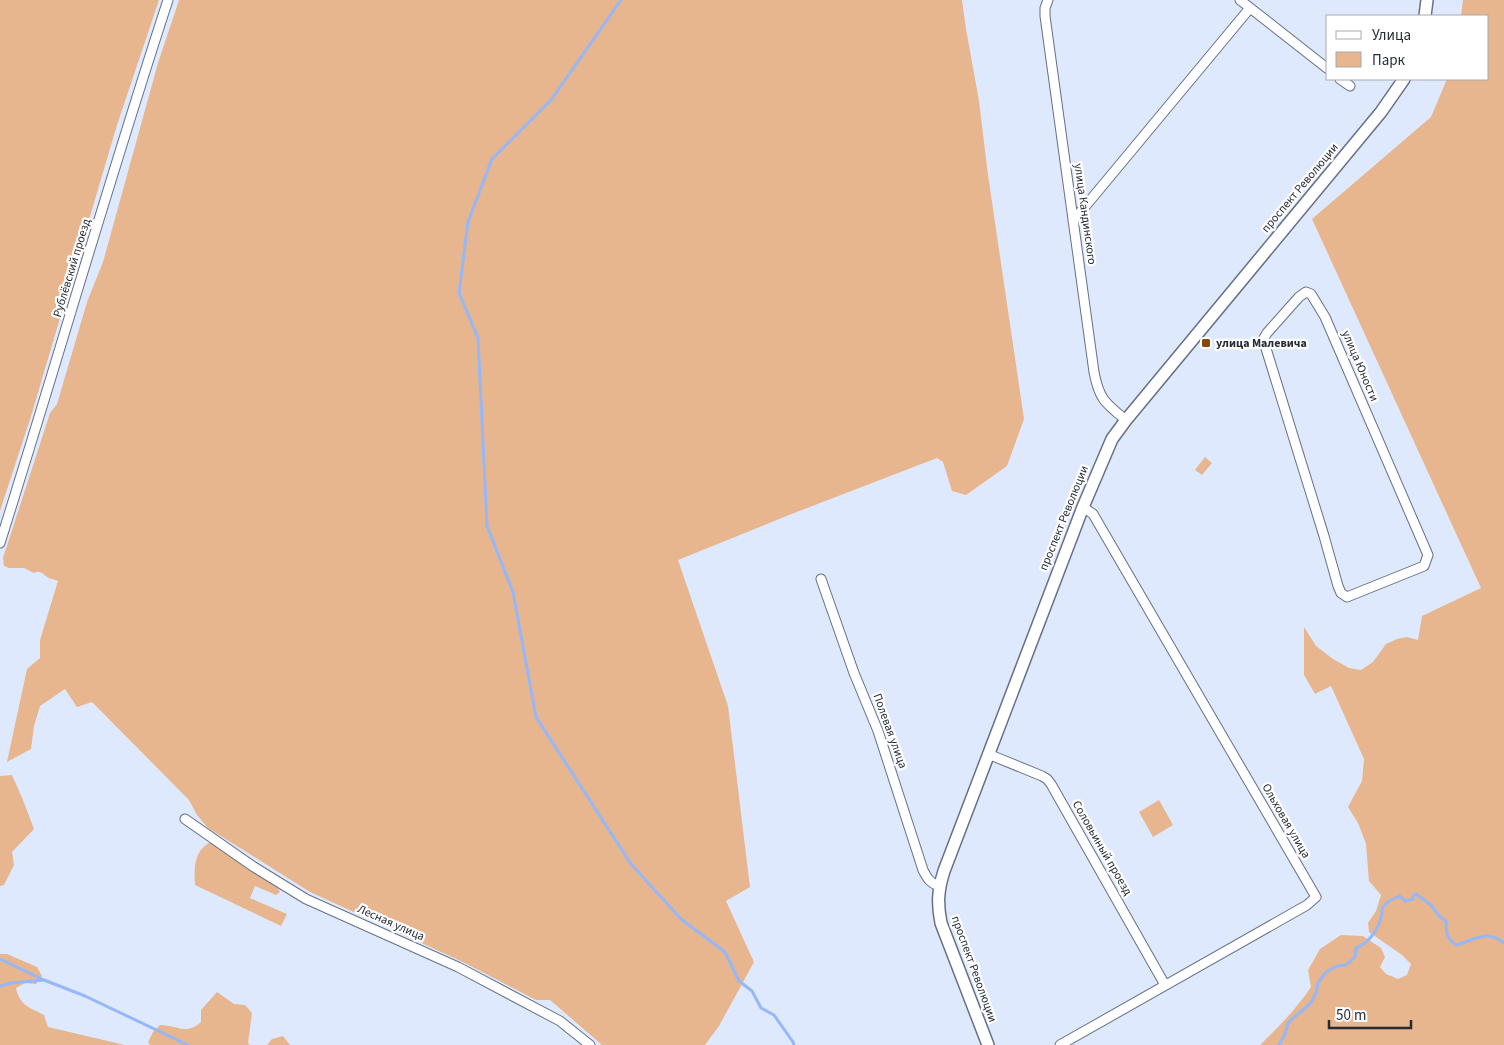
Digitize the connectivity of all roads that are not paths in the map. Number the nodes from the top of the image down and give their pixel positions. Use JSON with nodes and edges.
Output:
{"nodes":[{"id":1,"x":168,"y":0,"type":"edge"},
{"id":2,"x":1048,"y":0,"type":"edge"},
{"id":3,"x":1240,"y":0,"type":"edge"},
{"id":4,"x":1427,"y":0,"type":"edge"},
{"id":5,"x":1250,"y":8,"type":"junction"},
{"id":6,"x":1425,"y":15,"type":"edge"},
{"id":7,"x":1326,"y":67,"type":"edge"},
{"id":8,"x":1341,"y":80,"type":"edge"},
{"id":9,"x":1403,"y":80,"type":"edge"},
{"id":10,"x":1350,"y":86,"type":"dead end"},
{"id":11,"x":1073,"y":221,"type":"junction"},
{"id":12,"x":1126,"y":420,"type":"junction"},
{"id":13,"x":1083,"y":507,"type":"junction"},
{"id":14,"x":1324,"y":536,"type":"joint"},
{"id":15,"x":0,"y":543,"type":"edge"},
{"id":16,"x":821,"y":579,"type":"dead end"},
{"id":17,"x":988,"y":754,"type":"junction"},
{"id":18,"x":186,"y":819,"type":"dead end"},
{"id":19,"x":940,"y":886,"type":"junction"},
{"id":20,"x":1165,"y":985,"type":"junction"},
{"id":21,"x":590,"y":1045,"type":"edge"},
{"id":22,"x":988,"y":1045,"type":"edge"},
{"id":23,"x":1060,"y":1045,"type":"edge"}],
"edges":[{"from":1,"to":15,"type":"street","name":"Рублёвский проезд"},
{"from":2,"to":11,"type":"street","name":"улица Кандинского"},
{"from":3,"to":5,"type":"street"},
{"from":4,"to":6,"type":"street"},
{"from":5,"to":7,"type":"street"},
{"from":5,"to":11,"type":"street"},
{"from":8,"to":10,"type":"street"},
{"from":9,"to":12,"type":"street","name":"проспект Революции"},
{"from":11,"to":12,"type":"street","name":"улица Кандинского"},
{"from":12,"to":13,"type":"street","name":"проспект Революции"},
{"from":13,"to":17,"type":"street","name":"проспект Революции"},
{"from":13,"to":20,"type":"street","name":"Ольховая улица"},
{"from":14,"to":14,"type":"street","name":"улица Юности"},
{"from":16,"to":19,"type":"street","name":"Полевая улица"},
{"from":17,"to":19,"type":"street","name":"проспект Революции"},
{"from":17,"to":20,"type":"street","name":"Соловьиный проезд"},
{"from":18,"to":21,"type":"street","name":"Лесная улица"},
{"from":19,"to":22,"type":"street","name":"проспект Революции"},
{"from":20,"to":23,"type":"street","name":"Ольховая улица"}]}
